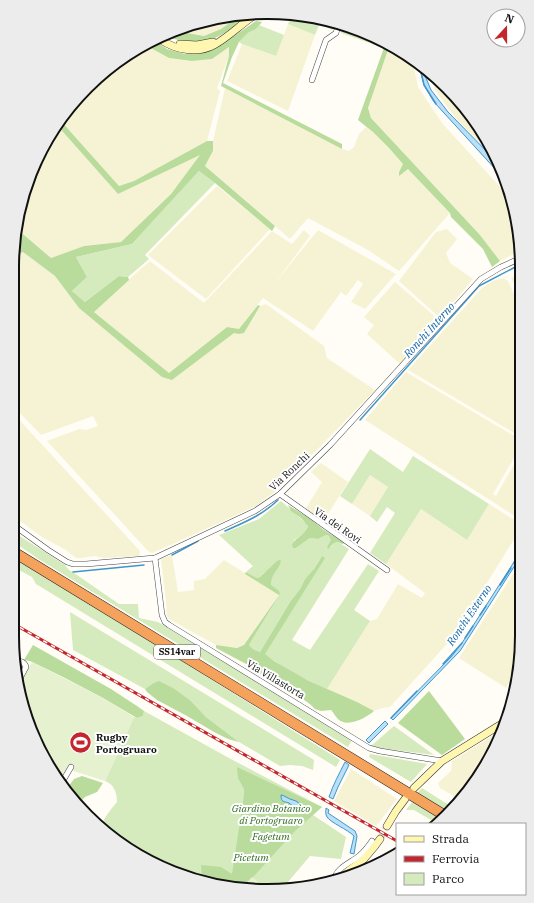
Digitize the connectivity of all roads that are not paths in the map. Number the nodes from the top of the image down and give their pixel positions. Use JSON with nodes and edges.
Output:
{"nodes":[{"id":1,"x":248,"y":20,"type":"edge"},
{"id":2,"x":337,"y":29,"type":"edge"},
{"id":3,"x":164,"y":42,"type":"edge"},
{"id":4,"x":312,"y":80,"type":"dead end"},
{"id":5,"x":515,"y":261,"type":"edge"},
{"id":6,"x":280,"y":494,"type":"junction"},
{"id":7,"x":19,"y":529,"type":"edge"},
{"id":8,"x":19,"y":555,"type":"edge"},
{"id":9,"x":155,"y":558,"type":"junction"},
{"id":10,"x":387,"y":570,"type":"dead end"},
{"id":11,"x":21,"y":662,"type":"edge"},
{"id":12,"x":22,"y":675,"type":"edge"},
{"id":13,"x":498,"y":726,"type":"edge"},
{"id":14,"x":442,"y":761,"type":"junction"},
{"id":15,"x":71,"y":767,"type":"dead end"},
{"id":16,"x":64,"y":779,"type":"edge"},
{"id":17,"x":414,"y":788,"type":"dead end"},
{"id":18,"x":405,"y":799,"type":"dead end"},
{"id":19,"x":440,"y":813,"type":"edge"},
{"id":20,"x":387,"y":826,"type":"tunnel mouth"},
{"id":21,"x":380,"y":839,"type":"tunnel mouth"},
{"id":22,"x":372,"y":841,"type":"dead end"},
{"id":23,"x":349,"y":870,"type":"edge"},
{"id":24,"x":335,"y":875,"type":"edge"}],
"edges":[{"from":1,"to":3,"type":"street"},
{"from":2,"to":4,"type":"street"},
{"from":5,"to":6,"type":"street","name":"Via Ronchi"},
{"from":6,"to":9,"type":"street","name":"Via Ronchi"},
{"from":6,"to":10,"type":"street","name":"Via dei Rovi"},
{"from":7,"to":9,"type":"street","name":"Via Ronchi"},
{"from":8,"to":19,"type":"highway","number":"SS14var"},
{"from":9,"to":14,"type":"street","name":"Via Villastorta"},
{"from":11,"to":12,"type":"street"},
{"from":13,"to":14,"type":"street"},
{"from":14,"to":17,"type":"street"},
{"from":15,"to":16,"type":"street"},
{"from":18,"to":20,"type":"street"},
{"from":21,"to":23,"type":"street"},
{"from":22,"to":24,"type":"street"}]}
